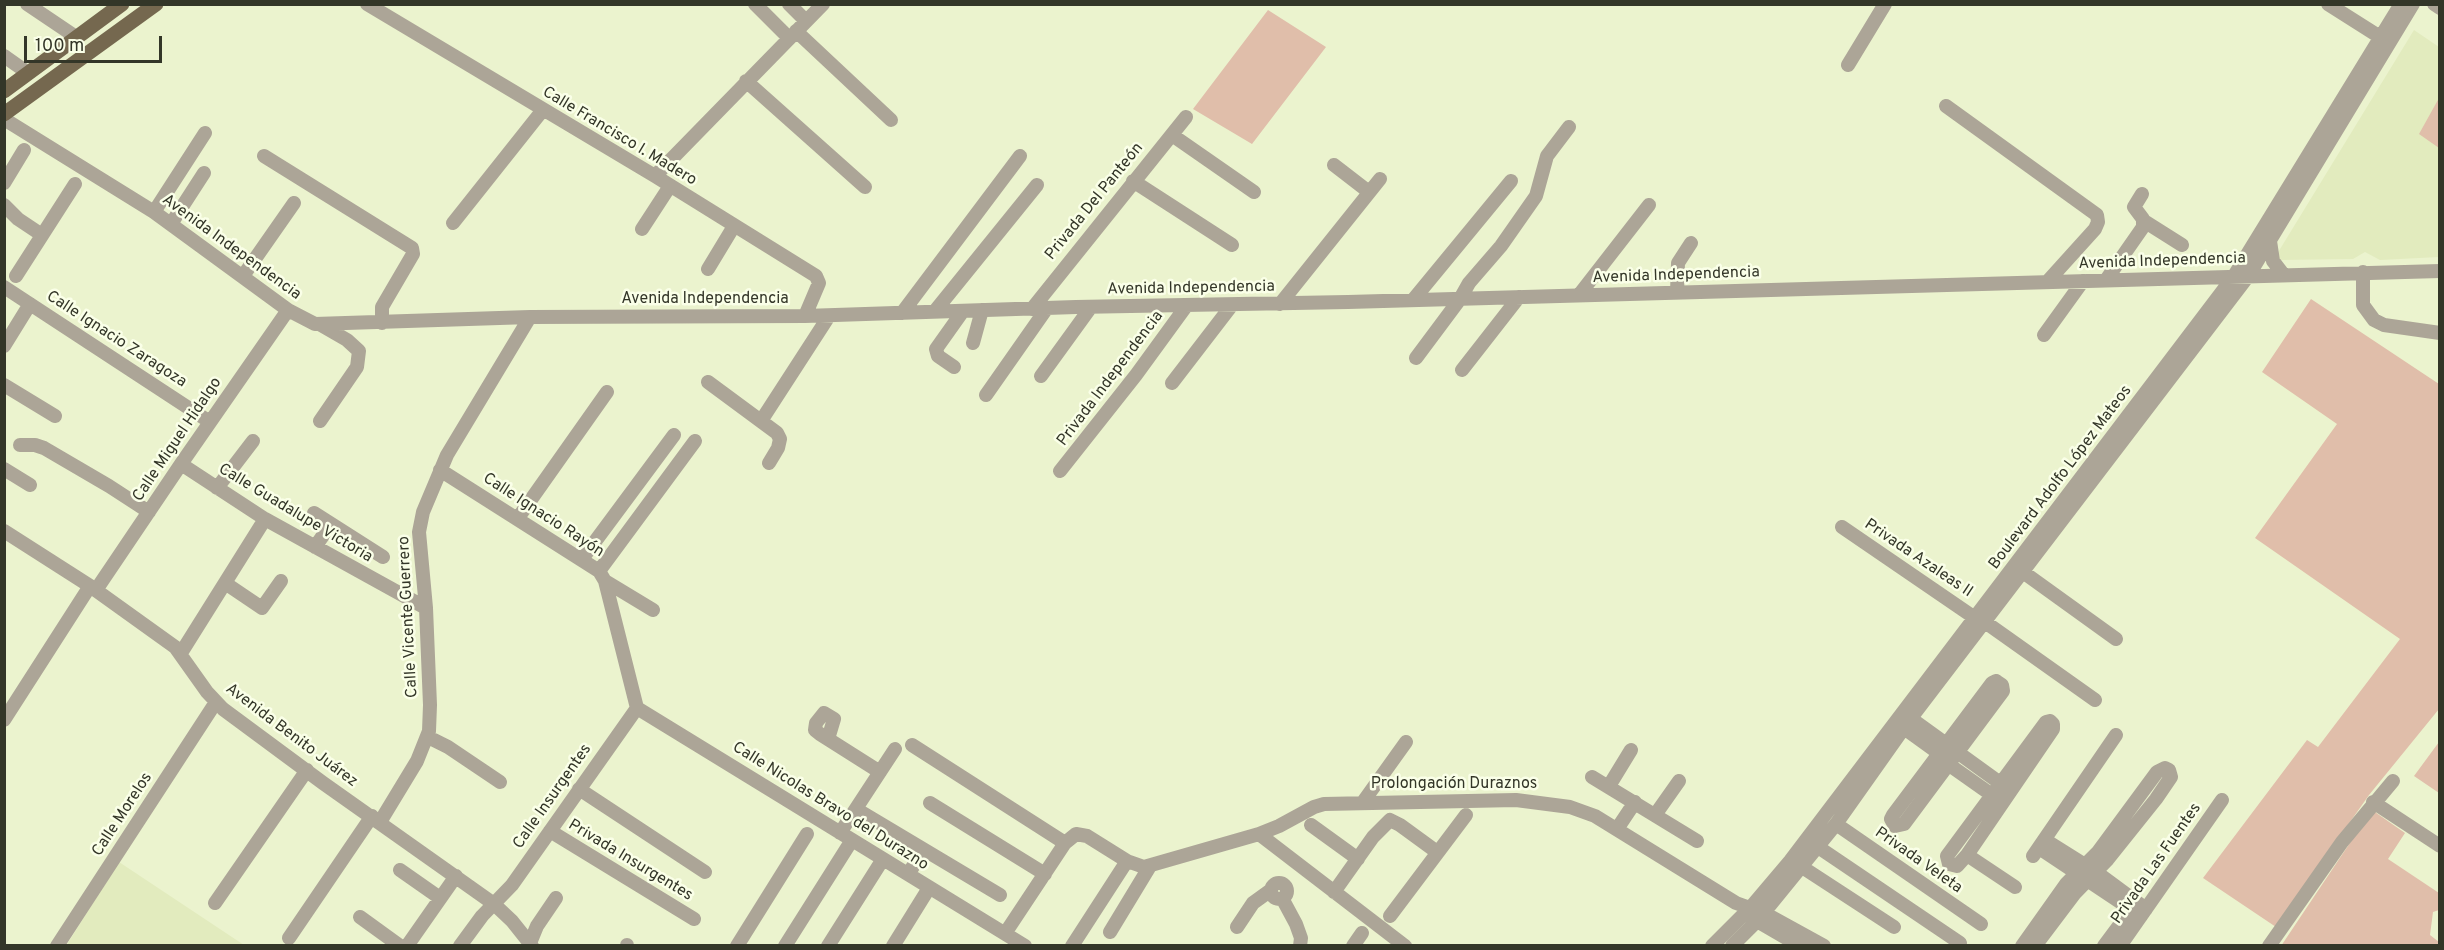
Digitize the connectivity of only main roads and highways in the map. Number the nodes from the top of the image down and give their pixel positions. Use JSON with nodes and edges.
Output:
{"nodes":[{"id":1,"x":122,"y":4,"type":"edge"},
{"id":2,"x":156,"y":4,"type":"edge"},
{"id":3,"x":4,"y":91,"type":"edge"},
{"id":4,"x":4,"y":114,"type":"edge"}],
"edges":[{"from":1,"to":3,"type":"main road"},
{"from":2,"to":4,"type":"main road"}]}
